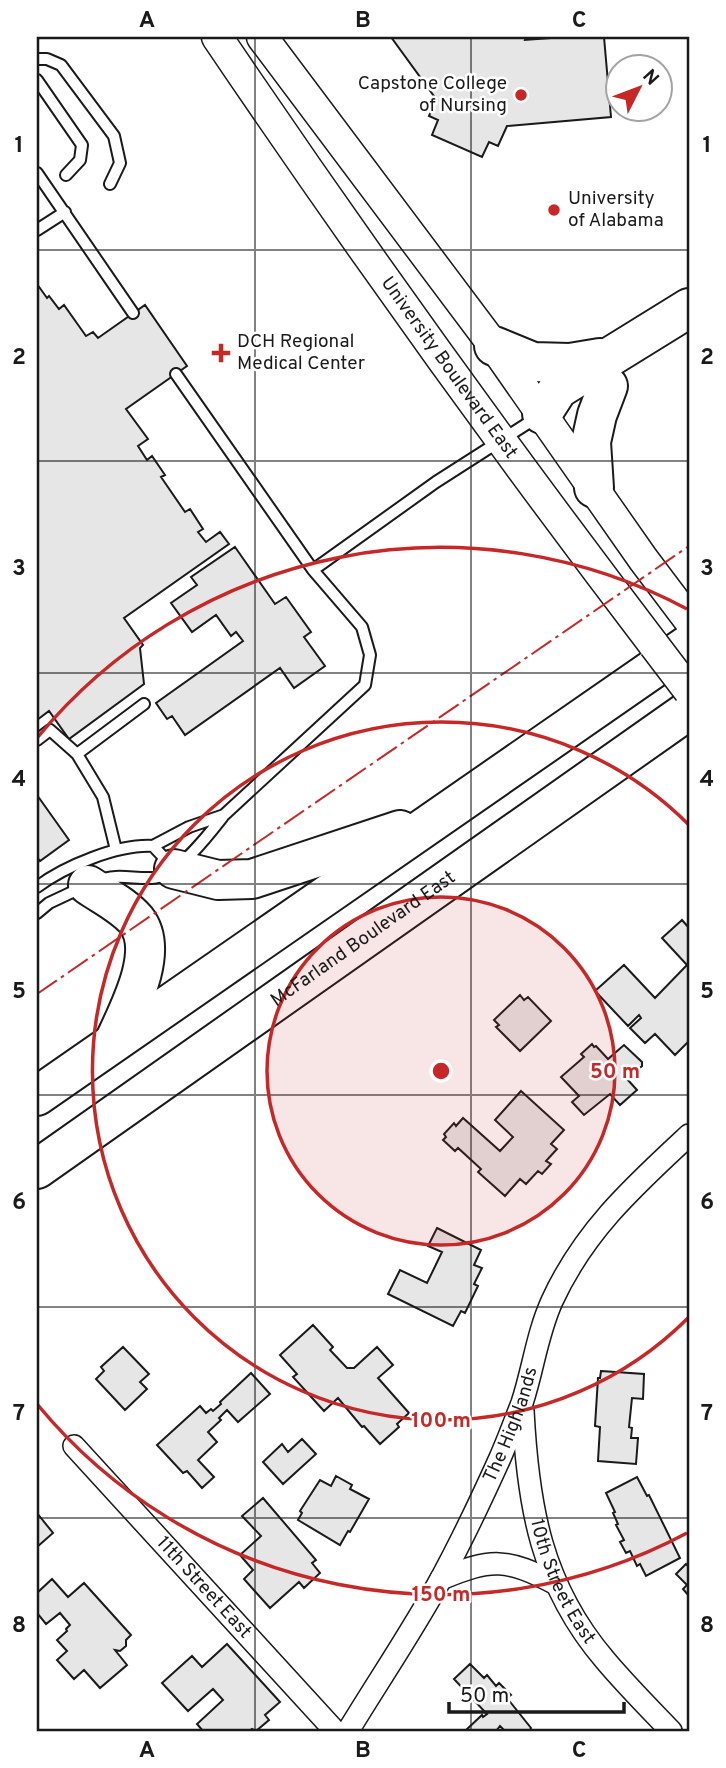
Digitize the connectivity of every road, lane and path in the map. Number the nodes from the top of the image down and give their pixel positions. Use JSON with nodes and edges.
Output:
{"nodes":[{"id":1,"x":217,"y":37,"type":"edge"},
{"id":2,"x":262,"y":37,"type":"edge"},
{"id":3,"x":37,"y":59,"type":"edge"},
{"id":4,"x":37,"y":80,"type":"edge"},
{"id":5,"x":37,"y":173,"type":"edge"},
{"id":6,"x":66,"y":175,"type":"dead end"},
{"id":7,"x":110,"y":184,"type":"dead end"},
{"id":8,"x":65,"y":212,"type":"junction"},
{"id":9,"x":37,"y":230,"type":"edge"},
{"id":10,"x":689,"y":308,"type":"edge"},
{"id":11,"x":134,"y":313,"type":"dead end"},
{"id":12,"x":689,"y":333,"type":"edge"},
{"id":13,"x":494,"y":346,"type":"junction"},
{"id":14,"x":610,"y":371,"type":"junction"},
{"id":15,"x":176,"y":374,"type":"dead end"},
{"id":16,"x":542,"y":414,"type":"junction"},
{"id":17,"x":502,"y":441,"type":"junction"},
{"id":18,"x":594,"y":488,"type":"junction"},
{"id":19,"x":313,"y":570,"type":"junction"},
{"id":20,"x":689,"y":620,"type":"edge"},
{"id":21,"x":689,"y":644,"type":"edge"},
{"id":22,"x":689,"y":691,"type":"edge"},
{"id":23,"x":144,"y":704,"type":"dead end"},
{"id":24,"x":689,"y":710,"type":"edge"},
{"id":25,"x":37,"y":740,"type":"edge"},
{"id":26,"x":77,"y":754,"type":"junction"},
{"id":27,"x":224,"y":814,"type":"junction"},
{"id":28,"x":442,"y":816,"type":"junction"},
{"id":29,"x":116,"y":850,"type":"junction"},
{"id":30,"x":163,"y":857,"type":"junction"},
{"id":31,"x":88,"y":885,"type":"junction"},
{"id":32,"x":37,"y":887,"type":"edge"},
{"id":33,"x":37,"y":913,"type":"edge"},
{"id":34,"x":114,"y":1042,"type":"junction"},
{"id":35,"x":37,"y":1096,"type":"edge"},
{"id":36,"x":689,"y":1135,"type":"edge"},
{"id":37,"x":37,"y":1169,"type":"edge"},
{"id":38,"x":522,"y":1402,"type":"junction"},
{"id":39,"x":74,"y":1446,"type":"dead end"},
{"id":40,"x":441,"y":1579,"type":"junction"},
{"id":41,"x":556,"y":1584,"type":"junction"},
{"id":42,"x":335,"y":1731,"type":"edge"},
{"id":43,"x":348,"y":1731,"type":"edge"},
{"id":44,"x":671,"y":1731,"type":"edge"}],
"edges":[{"from":1,"to":17,"type":"main road","name":"University Boulevard East"},
{"from":2,"to":13,"type":"main road"},
{"from":3,"to":7,"type":"lane"},
{"from":4,"to":6,"type":"lane"},
{"from":5,"to":8,"type":"lane"},
{"from":8,"to":9,"type":"lane"},
{"from":8,"to":11,"type":"lane"},
{"from":10,"to":14,"type":"highway"},
{"from":12,"to":14,"type":"highway"},
{"from":13,"to":14,"type":"highway"},
{"from":13,"to":16,"type":"main road"},
{"from":14,"to":16,"type":"highway"},
{"from":14,"to":18,"type":"highway"},
{"from":15,"to":19,"type":"lane"},
{"from":16,"to":17,"type":"lane"},
{"from":16,"to":18,"type":"main road"},
{"from":17,"to":19,"type":"lane"},
{"from":17,"to":22,"type":"main road","name":"University Boulevard East","bridge":true},
{"from":18,"to":20,"type":"main road"},
{"from":19,"to":27,"type":"lane"},
{"from":21,"to":28,"type":"highway"},
{"from":23,"to":26,"type":"lane"},
{"from":24,"to":37,"type":"highway","name":"McFarland Boulevard East"},
{"from":25,"to":26,"type":"lane"},
{"from":26,"to":29,"type":"lane"},
{"from":27,"to":30,"type":"lane"},
{"from":27,"to":30,"type":"lane"},
{"from":28,"to":30,"type":"highway"},
{"from":28,"to":34,"type":"highway"},
{"from":29,"to":30,"type":"lane"},
{"from":29,"to":32,"type":"lane"},
{"from":30,"to":31,"type":"lane"},
{"from":31,"to":33,"type":"lane"},
{"from":31,"to":34,"type":"highway"},
{"from":34,"to":35,"type":"highway"},
{"from":36,"to":38,"type":"street","name":"The Highlands"},
{"from":38,"to":40,"type":"street","name":"The Highlands"},
{"from":38,"to":41,"type":"street","name":"10th Street East"},
{"from":39,"to":42,"type":"street","name":"11th Street East"},
{"from":40,"to":41,"type":"street"},
{"from":40,"to":43,"type":"street","name":"The Highlands"},
{"from":41,"to":44,"type":"street","name":"10th Street East"}]}
